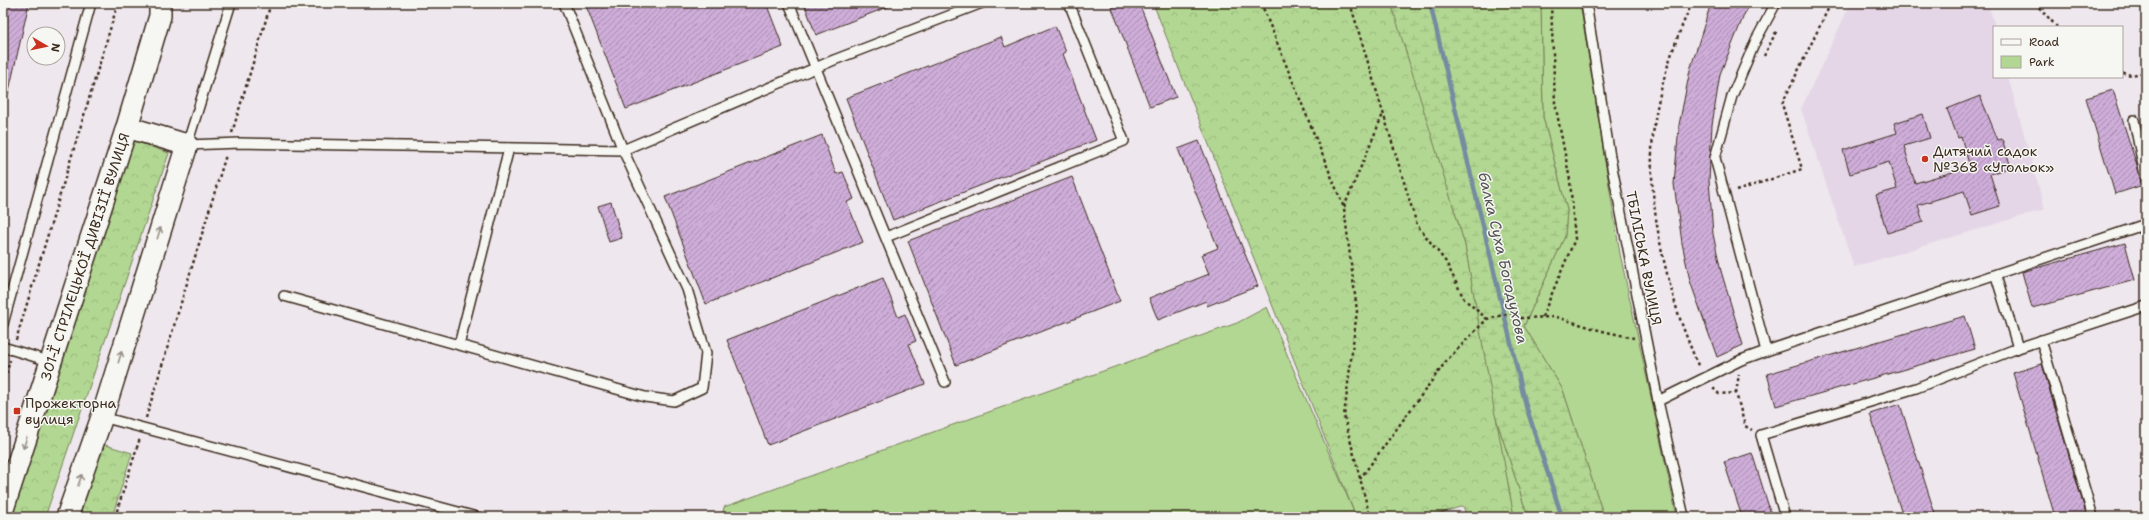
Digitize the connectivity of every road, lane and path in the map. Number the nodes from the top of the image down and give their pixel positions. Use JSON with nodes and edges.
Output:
{"nodes":[{"id":1,"x":91,"y":3,"type":"edge"},
{"id":2,"x":118,"y":3,"type":"edge"},
{"id":3,"x":160,"y":3,"type":"edge"},
{"id":4,"x":231,"y":3,"type":"edge"},
{"id":5,"x":272,"y":3,"type":"edge"},
{"id":6,"x":564,"y":3,"type":"edge"},
{"id":7,"x":789,"y":3,"type":"edge"},
{"id":8,"x":982,"y":3,"type":"edge"},
{"id":9,"x":1069,"y":3,"type":"edge"},
{"id":10,"x":1261,"y":3,"type":"edge"},
{"id":11,"x":1350,"y":3,"type":"edge"},
{"id":12,"x":1551,"y":3,"type":"edge"},
{"id":13,"x":1586,"y":3,"type":"edge"},
{"id":14,"x":1692,"y":3,"type":"edge"},
{"id":15,"x":1776,"y":3,"type":"edge"},
{"id":16,"x":1833,"y":3,"type":"edge"},
{"id":17,"x":2035,"y":3,"type":"edge"},
{"id":18,"x":1779,"y":26,"type":"dead end"},
{"id":19,"x":2056,"y":26,"type":"edge"},
{"id":20,"x":1762,"y":59,"type":"dead end"},
{"id":21,"x":816,"y":68,"type":"junction"},
{"id":22,"x":2146,"y":72,"type":"edge"},
{"id":23,"x":2123,"y":73,"type":"edge"},
{"id":24,"x":1383,"y":114,"type":"junction"},
{"id":25,"x":2134,"y":120,"type":"dead end"},
{"id":26,"x":127,"y":127,"type":"junction"},
{"id":27,"x":229,"y":144,"type":"junction"},
{"id":28,"x":187,"y":145,"type":"junction"},
{"id":29,"x":509,"y":148,"type":"junction"},
{"id":30,"x":623,"y":150,"type":"junction"},
{"id":31,"x":2146,"y":180,"type":"edge"},
{"id":32,"x":1733,"y":184,"type":"dead end"},
{"id":33,"x":1735,"y":191,"type":"junction"},
{"id":34,"x":1737,"y":199,"type":"dead end"},
{"id":35,"x":1344,"y":208,"type":"junction"},
{"id":36,"x":2146,"y":224,"type":"edge"},
{"id":37,"x":886,"y":237,"type":"junction"},
{"id":38,"x":1996,"y":276,"type":"junction"},
{"id":39,"x":284,"y":296,"type":"dead end"},
{"id":40,"x":2146,"y":306,"type":"edge"},
{"id":41,"x":1542,"y":317,"type":"junction"},
{"id":42,"x":1487,"y":319,"type":"junction"},
{"id":43,"x":3,"y":324,"type":"edge"},
{"id":44,"x":1646,"y":340,"type":"junction"},
{"id":45,"x":2041,"y":340,"type":"junction"},
{"id":46,"x":459,"y":345,"type":"junction"},
{"id":47,"x":3,"y":347,"type":"edge"},
{"id":48,"x":2018,"y":348,"type":"junction"},
{"id":49,"x":14,"y":350,"type":"junction"},
{"id":50,"x":1766,"y":351,"type":"junction"},
{"id":51,"x":1741,"y":360,"type":"junction"},
{"id":52,"x":52,"y":362,"type":"junction"},
{"id":53,"x":1703,"y":379,"type":"junction"},
{"id":54,"x":946,"y":382,"type":"dead end"},
{"id":55,"x":3,"y":385,"type":"edge"},
{"id":56,"x":1736,"y":393,"type":"junction"},
{"id":57,"x":1658,"y":401,"type":"junction"},
{"id":58,"x":102,"y":417,"type":"junction"},
{"id":59,"x":143,"y":427,"type":"junction"},
{"id":60,"x":1761,"y":436,"type":"junction"},
{"id":61,"x":1360,"y":480,"type":"junction"},
{"id":62,"x":4,"y":501,"type":"edge"},
{"id":63,"x":67,"y":517,"type":"edge"},
{"id":64,"x":115,"y":517,"type":"edge"},
{"id":65,"x":477,"y":517,"type":"edge"},
{"id":66,"x":1370,"y":517,"type":"edge"},
{"id":67,"x":1684,"y":517,"type":"edge"},
{"id":68,"x":1785,"y":517,"type":"edge"},
{"id":69,"x":2093,"y":517,"type":"edge"}],
"edges":[{"from":1,"to":43,"type":"lane"},
{"from":2,"to":49,"type":"path"},
{"from":3,"to":26,"type":"street","name":"301-Ї СТРІЛЕЦЬКОЇ ДИВІЗІЇ ВУЛИЦЯ"},
{"from":4,"to":28,"type":"lane"},
{"from":5,"to":27,"type":"path"},
{"from":6,"to":30,"type":"lane"},
{"from":7,"to":21,"type":"lane"},
{"from":8,"to":21,"type":"lane"},
{"from":9,"to":37,"type":"lane"},
{"from":10,"to":35,"type":"path"},
{"from":11,"to":24,"type":"path"},
{"from":12,"to":41,"type":"path"},
{"from":13,"to":44,"type":"lane","name":"ТБІЛІСЬКА ВУЛИЦЯ"},
{"from":14,"to":53,"type":"path"},
{"from":15,"to":50,"type":"lane"},
{"from":16,"to":33,"type":"path"},
{"from":17,"to":19,"type":"path"},
{"from":18,"to":20,"type":"path"},
{"from":21,"to":30,"type":"lane"},
{"from":21,"to":37,"type":"lane"},
{"from":22,"to":23,"type":"path"},
{"from":24,"to":35,"type":"path"},
{"from":24,"to":42,"type":"path"},
{"from":25,"to":31,"type":"lane"},
{"from":26,"to":28,"type":"street"},
{"from":26,"to":52,"type":"street","name":"301-Ї СТРІЛЕЦЬКОЇ ДИВІЗІЇ ВУЛИЦЯ"},
{"from":27,"to":28,"type":"lane"},
{"from":27,"to":29,"type":"lane"},
{"from":27,"to":59,"type":"path"},
{"from":58,"to":28,"type":"street","one_way":true},
{"from":29,"to":30,"type":"lane"},
{"from":29,"to":46,"type":"lane"},
{"from":30,"to":46,"type":"lane"},
{"from":32,"to":33,"type":"path"},
{"from":33,"to":34,"type":"path"},
{"from":35,"to":61,"type":"path"},
{"from":36,"to":38,"type":"lane"},
{"from":37,"to":54,"type":"lane"},
{"from":38,"to":48,"type":"lane"},
{"from":38,"to":50,"type":"lane"},
{"from":39,"to":46,"type":"lane"},
{"from":40,"to":45,"type":"lane"},
{"from":41,"to":42,"type":"path"},
{"from":41,"to":44,"type":"path"},
{"from":42,"to":61,"type":"path"},
{"from":44,"to":57,"type":"lane","name":"ТБІЛІСЬКА ВУЛИЦЯ"},
{"from":45,"to":48,"type":"lane"},
{"from":45,"to":69,"type":"lane"},
{"from":47,"to":49,"type":"lane"},
{"from":48,"to":60,"type":"lane"},
{"from":49,"to":52,"type":"lane"},
{"from":49,"to":55,"type":"path"},
{"from":50,"to":51,"type":"lane"},
{"from":51,"to":53,"type":"lane"},
{"from":51,"to":56,"type":"path"},
{"from":52,"to":62,"type":"street","name":"301-Ї СТРІЛЕЦЬКОЇ ДИВІЗІЇ ВУЛИЦЯ","one_way":true},
{"from":53,"to":56,"type":"path"},
{"from":53,"to":57,"type":"lane"},
{"from":56,"to":60,"type":"path"},
{"from":57,"to":67,"type":"lane","name":"ТБІЛІСЬКА ВУЛИЦЯ"},
{"from":58,"to":59,"type":"lane"},
{"from":63,"to":58,"type":"street","one_way":true},
{"from":59,"to":64,"type":"path"},
{"from":59,"to":65,"type":"lane"},
{"from":60,"to":68,"type":"lane"},
{"from":61,"to":66,"type":"path"}]}
